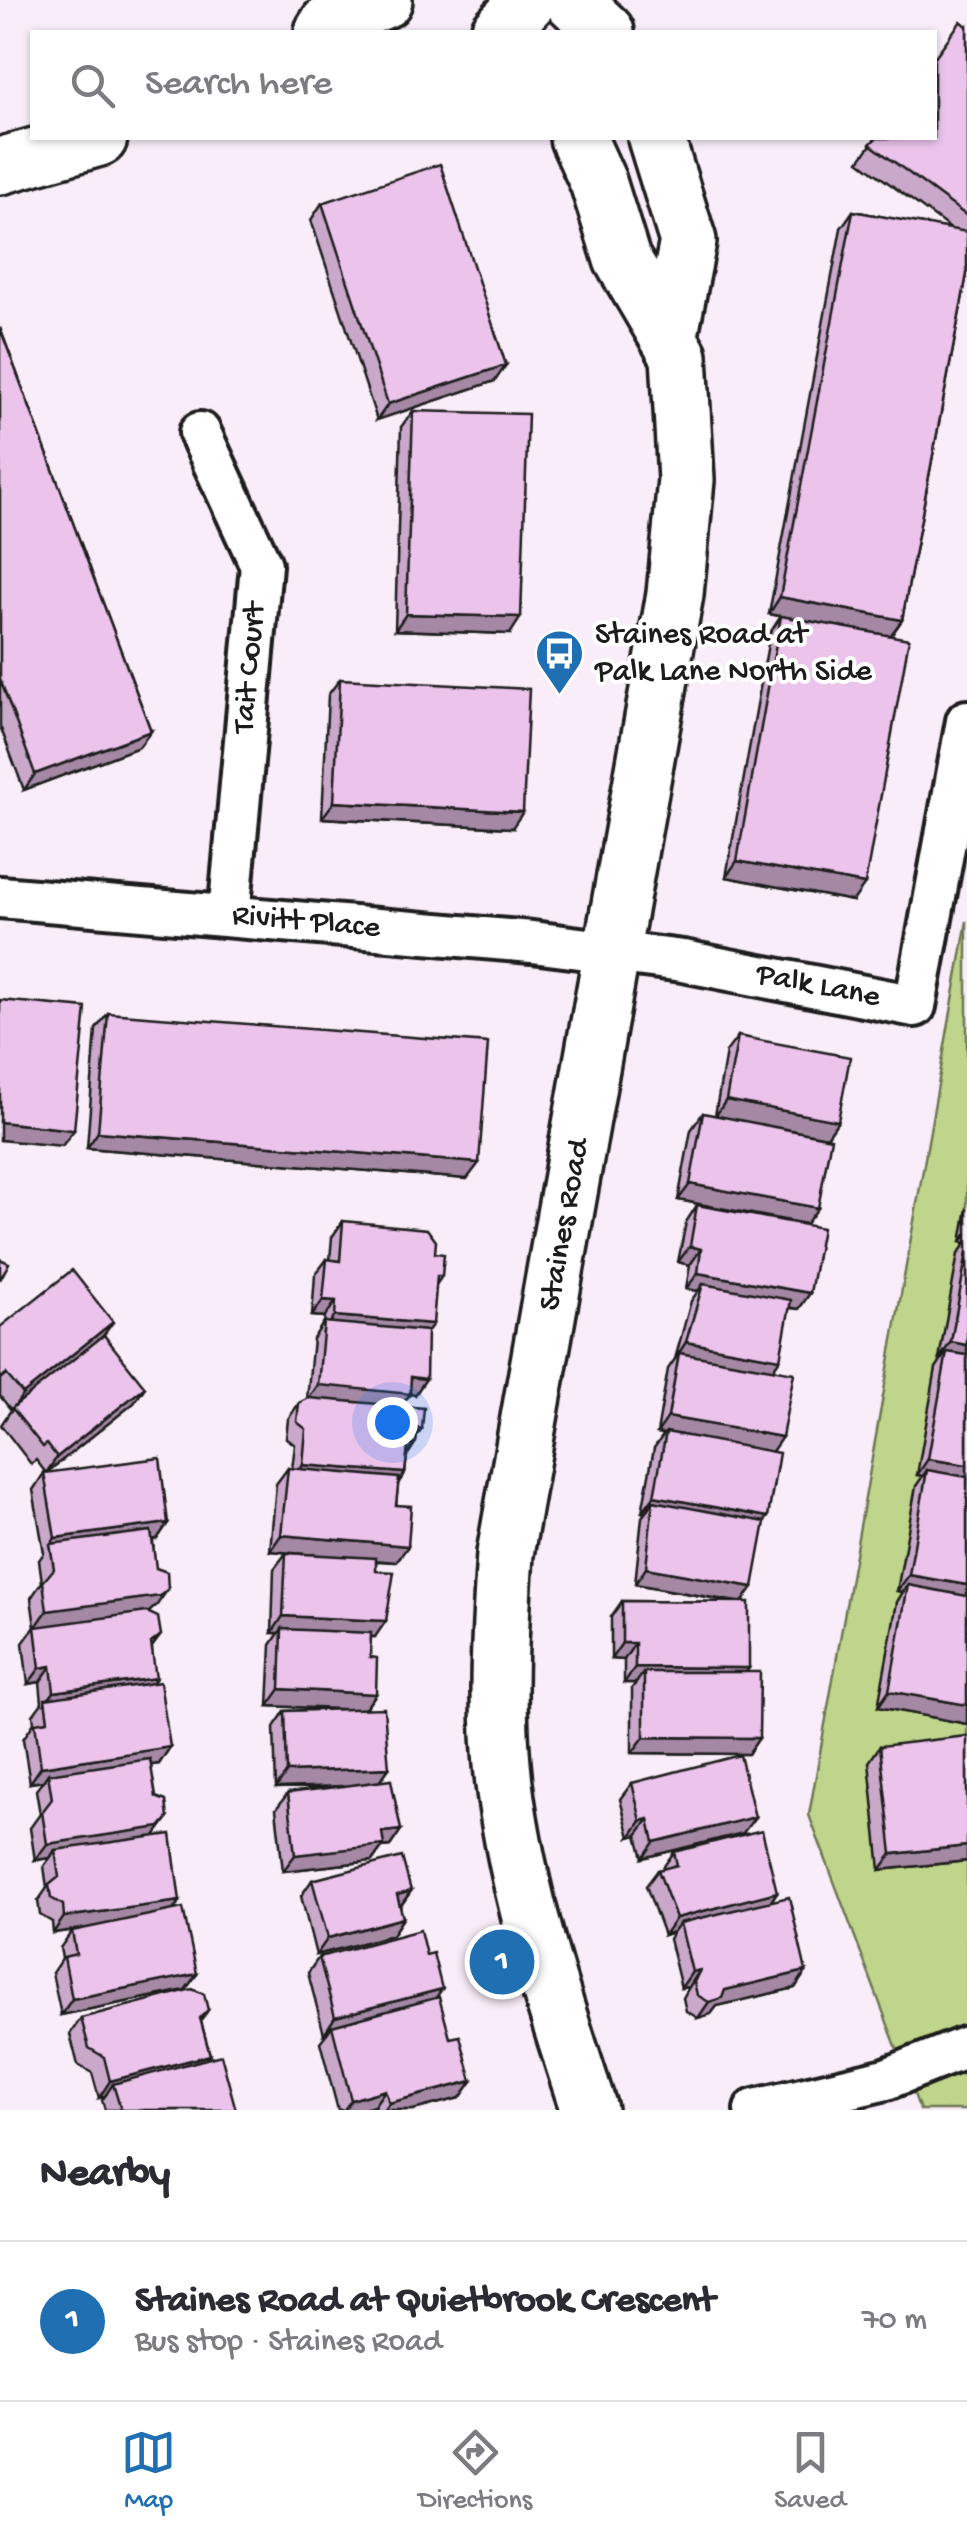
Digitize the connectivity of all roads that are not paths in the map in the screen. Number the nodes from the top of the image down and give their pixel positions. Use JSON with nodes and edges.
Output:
{"nodes":[{"id":1,"x":384,"y":0,"type":"edge"},
{"id":2,"x":529,"y":0,"type":"edge"},
{"id":3,"x":552,"y":0,"type":"edge"},
{"id":4,"x":572,"y":0,"type":"edge"},
{"id":5,"x":324,"y":30,"type":"edge"},
{"id":6,"x":501,"y":30,"type":"edge"},
{"id":7,"x":555,"y":30,"type":"edge"},
{"id":8,"x":604,"y":30,"type":"edge"},
{"id":9,"x":92,"y":140,"type":"edge"},
{"id":10,"x":579,"y":140,"type":"edge"},
{"id":11,"x":657,"y":140,"type":"edge"},
{"id":12,"x":0,"y":166,"type":"edge"},
{"id":13,"x":670,"y":334,"type":"junction"},
{"id":14,"x":200,"y":433,"type":"dead end"},
{"id":15,"x":967,"y":721,"type":"edge"},
{"id":16,"x":0,"y":897,"type":"edge"},
{"id":17,"x":229,"y":916,"type":"junction"},
{"id":18,"x":612,"y":953,"type":"junction"},
{"id":19,"x":967,"y":2047,"type":"edge"},
{"id":20,"x":589,"y":2110,"type":"edge"},
{"id":21,"x":755,"y":2110,"type":"edge"}],
"edges":[{"from":1,"to":5,"type":"street"},
{"from":2,"to":6,"type":"street"},
{"from":3,"to":7,"type":"street"},
{"from":4,"to":8,"type":"street"},
{"from":9,"to":12,"type":"street"},
{"from":10,"to":13,"type":"street","name":"Staines Road"},
{"from":11,"to":13,"type":"street","name":"Staines Road"},
{"from":13,"to":18,"type":"street","name":"Staines Road"},
{"from":14,"to":17,"type":"street","name":"Tait Court"},
{"from":15,"to":18,"type":"street","name":"Palk Lane"},
{"from":16,"to":17,"type":"street","name":"Rivitt Place"},
{"from":17,"to":18,"type":"street","name":"Rivitt Place"},
{"from":18,"to":20,"type":"street","name":"Staines Road"},
{"from":19,"to":21,"type":"street"}]}
